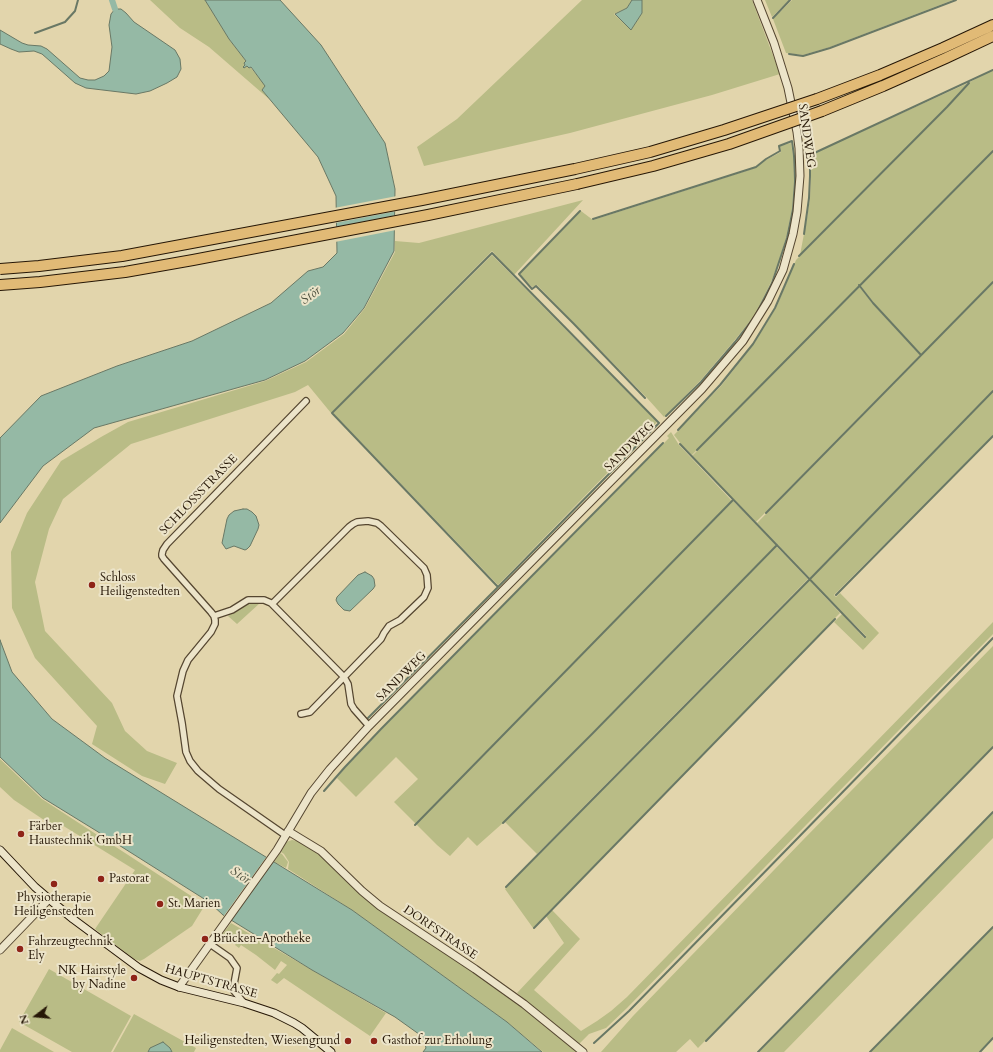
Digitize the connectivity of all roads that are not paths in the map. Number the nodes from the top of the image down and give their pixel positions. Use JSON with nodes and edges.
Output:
{"nodes":[{"id":1,"x":757,"y":0,"type":"edge"},
{"id":2,"x":993,"y":24,"type":"edge"},
{"id":3,"x":993,"y":36,"type":"edge"},
{"id":4,"x":0,"y":269,"type":"edge"},
{"id":5,"x":0,"y":284,"type":"edge"},
{"id":6,"x":306,"y":401,"type":"dead end"},
{"id":7,"x":272,"y":604,"type":"junction"},
{"id":8,"x":214,"y":616,"type":"junction"},
{"id":9,"x":344,"y":677,"type":"junction"},
{"id":10,"x":301,"y":714,"type":"dead end"},
{"id":11,"x":369,"y":726,"type":"junction"},
{"id":12,"x":286,"y":833,"type":"junction"},
{"id":13,"x":0,"y":850,"type":"edge"},
{"id":14,"x":49,"y":899,"type":"junction"},
{"id":15,"x":210,"y":944,"type":"junction"},
{"id":16,"x":0,"y":950,"type":"edge"},
{"id":17,"x":179,"y":987,"type":"junction"},
{"id":18,"x":244,"y":1003,"type":"junction"},
{"id":19,"x":330,"y":1052,"type":"edge"},
{"id":20,"x":583,"y":1052,"type":"edge"}],
"edges":[{"from":1,"to":11,"type":"street","name":"SANDWEG"},
{"from":2,"to":4,"type":"highway","bridge":true},
{"from":3,"to":5,"type":"highway","bridge":true},
{"from":6,"to":8,"type":"street","name":"SCHLOSSSTRASSE"},
{"from":7,"to":8,"type":"street"},
{"from":7,"to":9,"type":"street"},
{"from":7,"to":9,"type":"street"},
{"from":8,"to":12,"type":"street"},
{"from":9,"to":10,"type":"street"},
{"from":9,"to":11,"type":"street"},
{"from":11,"to":12,"type":"street","name":"SANDWEG"},
{"from":12,"to":15,"type":"street","name":"SANDWEG"},
{"from":12,"to":20,"type":"street","name":"DORFSTRASSE"},
{"from":13,"to":14,"type":"street","name":"HAUPTSTRASSE"},
{"from":14,"to":16,"type":"street"},
{"from":14,"to":17,"type":"street","name":"HAUPTSTRASSE"},
{"from":15,"to":17,"type":"street","name":"SANDWEG"},
{"from":15,"to":18,"type":"street"},
{"from":17,"to":18,"type":"street","name":"HAUPTSTRASSE"},
{"from":18,"to":19,"type":"street","name":"HAUPTSTRASSE"}]}
